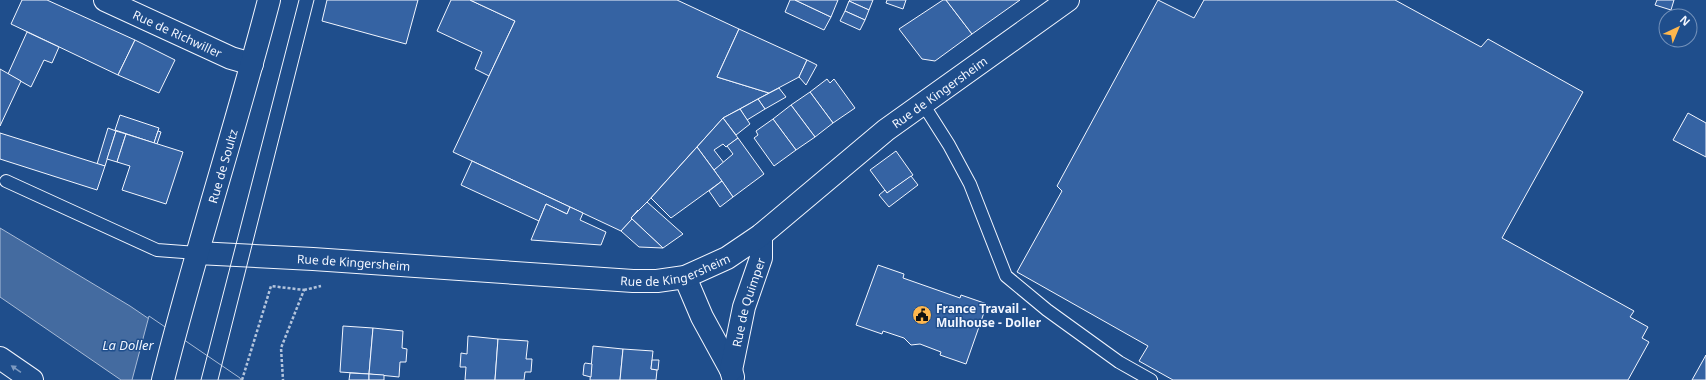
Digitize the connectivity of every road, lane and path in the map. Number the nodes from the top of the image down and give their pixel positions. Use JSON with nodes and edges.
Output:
{"nodes":[{"id":1,"x":105,"y":0,"type":"edge"},
{"id":2,"x":269,"y":0,"type":"edge"},
{"id":3,"x":1068,"y":0,"type":"edge"},
{"id":4,"x":252,"y":64,"type":"junction"},
{"id":5,"x":923,"y":104,"type":"junction"},
{"id":6,"x":6,"y":181,"type":"dead end"},
{"id":7,"x":761,"y":235,"type":"junction"},
{"id":8,"x":197,"y":253,"type":"junction"},
{"id":9,"x":685,"y":277,"type":"junction"},
{"id":10,"x":0,"y":358,"type":"edge"},
{"id":11,"x":732,"y":375,"type":"edge"},
{"id":12,"x":32,"y":380,"type":"edge"},
{"id":13,"x":163,"y":380,"type":"edge"},
{"id":14,"x":242,"y":380,"type":"edge"},
{"id":15,"x":283,"y":380,"type":"edge"},
{"id":16,"x":1151,"y":380,"type":"edge"}],
"edges":[{"from":1,"to":4,"type":"main road","name":"Rue de Richwiller"},
{"from":2,"to":4,"type":"main road","name":"Rue de Soultz"},
{"from":3,"to":5,"type":"main road","name":"Rue de Kingersheim"},
{"from":4,"to":8,"type":"main road","name":"Rue de Soultz"},
{"from":5,"to":7,"type":"main road","name":"Rue de Kingersheim"},
{"from":5,"to":16,"type":"lane"},
{"from":6,"to":8,"type":"lane"},
{"from":7,"to":9,"type":"main road","name":"Rue de Kingersheim"},
{"from":7,"to":11,"type":"main road","name":"Rue de Quimper"},
{"from":8,"to":9,"type":"main road","name":"Rue de Kingersheim"},
{"from":8,"to":13,"type":"main road","name":"Rue de Soultz"},
{"from":9,"to":11,"type":"main road","name":"Rue de Quimper"},
{"from":12,"to":10,"type":"main road","one_way":true},
{"from":14,"to":15,"type":"path"}]}
